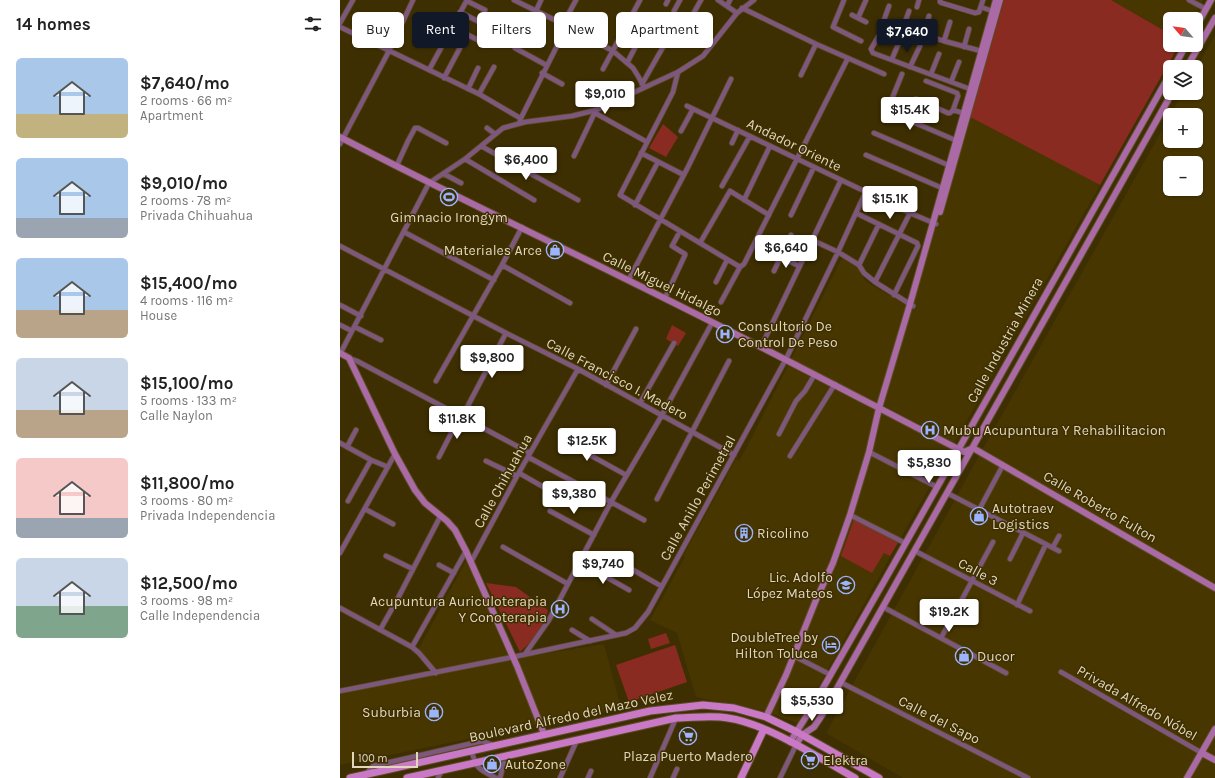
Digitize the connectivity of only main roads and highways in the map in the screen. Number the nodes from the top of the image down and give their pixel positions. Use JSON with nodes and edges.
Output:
{"nodes":[{"id":1,"x":996,"y":0,"type":"edge"},
{"id":2,"x":1000,"y":0,"type":"edge"},
{"id":3,"x":1211,"y":0,"type":"edge"},
{"id":4,"x":1203,"y":14,"type":"edge"},
{"id":5,"x":1215,"y":18,"type":"edge"},
{"id":6,"x":1191,"y":60,"type":"edge"},
{"id":7,"x":1163,"y":86,"type":"edge"},
{"id":8,"x":1168,"y":100,"type":"edge"},
{"id":9,"x":966,"y":114,"type":"junction"},
{"id":10,"x":341,"y":140,"type":"edge"},
{"id":11,"x":935,"y":223,"type":"junction"},
{"id":12,"x":340,"y":354,"type":"edge"},
{"id":13,"x":879,"y":408,"type":"junction"},
{"id":14,"x":973,"y":448,"type":"junction"},
{"id":15,"x":958,"y":449,"type":"junction"},
{"id":16,"x":886,"y":578,"type":"junction"},
{"id":17,"x":896,"y":583,"type":"junction"},
{"id":18,"x":1215,"y":588,"type":"edge"},
{"id":19,"x":811,"y":709,"type":"junction"},
{"id":20,"x":822,"y":714,"type":"junction"},
{"id":21,"x":766,"y":717,"type":"junction"},
{"id":22,"x":764,"y":729,"type":"junction"},
{"id":23,"x":1215,"y":729,"type":"edge"},
{"id":24,"x":799,"y":733,"type":"junction"},
{"id":25,"x":544,"y":734,"type":"junction"},
{"id":26,"x":793,"y":744,"type":"junction"},
{"id":27,"x":1202,"y":753,"type":"junction"},
{"id":28,"x":1215,"y":760,"type":"edge"},
{"id":29,"x":350,"y":778,"type":"edge"},
{"id":30,"x":407,"y":778,"type":"edge"},
{"id":31,"x":741,"y":778,"type":"edge"},
{"id":32,"x":855,"y":778,"type":"edge"},
{"id":33,"x":879,"y":778,"type":"edge"},
{"id":34,"x":1187,"y":778,"type":"edge"}],
"edges":[{"from":1,"to":9,"type":"main road"},
{"from":2,"to":9,"type":"main road"},
{"from":3,"to":4,"type":"main road"},
{"from":5,"to":6,"type":"main road"},
{"from":7,"to":15,"type":"main road","name":"Calle Industria Minera"},
{"from":8,"to":14,"type":"main road","name":"Calle Industria Minera"},
{"from":9,"to":11,"type":"main road"},
{"from":9,"to":11,"type":"main road"},
{"from":10,"to":13,"type":"main road","name":"Calle Miguel Hidalgo"},
{"from":11,"to":13,"type":"main road"},
{"from":12,"to":25,"type":"main road"},
{"from":13,"to":15,"type":"main road","name":"Calle Miguel Hidalgo"},
{"from":13,"to":21,"type":"main road"},
{"from":14,"to":15,"type":"main road"},
{"from":14,"to":17,"type":"main road","name":"Calle Industria Minera"},
{"from":14,"to":18,"type":"main road","name":"Calle Roberto Fulton"},
{"from":15,"to":16,"type":"main road","name":"Calle Industria Minera"},
{"from":16,"to":17,"type":"main road"},
{"from":16,"to":19,"type":"main road","name":"Calle Industria Minera"},
{"from":17,"to":20,"type":"main road","name":"Calle Industria Minera"},
{"from":19,"to":20,"type":"main road"},
{"from":19,"to":24,"type":"main road","name":"Calle Industria Minera"},
{"from":20,"to":24,"type":"main road","name":"Calle Industria Minera"},
{"from":21,"to":24,"type":"main road","name":"Boulevard Alfredo del Mazo Velez"},
{"from":21,"to":25,"type":"main road","name":"Boulevard Alfredo del Mazo Velez"},
{"from":22,"to":26,"type":"main road","name":"Boulevard Alfredo del Mazo Velez"},
{"from":22,"to":30,"type":"main road","name":"Boulevard Alfredo del Mazo Velez"},
{"from":22,"to":31,"type":"main road"},
{"from":23,"to":27,"type":"main road"},
{"from":24,"to":26,"type":"main road","name":"Calle Industria Minera"},
{"from":24,"to":33,"type":"main road","name":"Boulevard Alfredo del Mazo Velez"},
{"from":25,"to":29,"type":"main road","name":"Boulevard Alfredo del Mazo Velez"},
{"from":26,"to":32,"type":"main road","name":"Boulevard Alfredo del Mazo Velez"},
{"from":27,"to":28,"type":"main road"},
{"from":27,"to":34,"type":"main road"}]}
